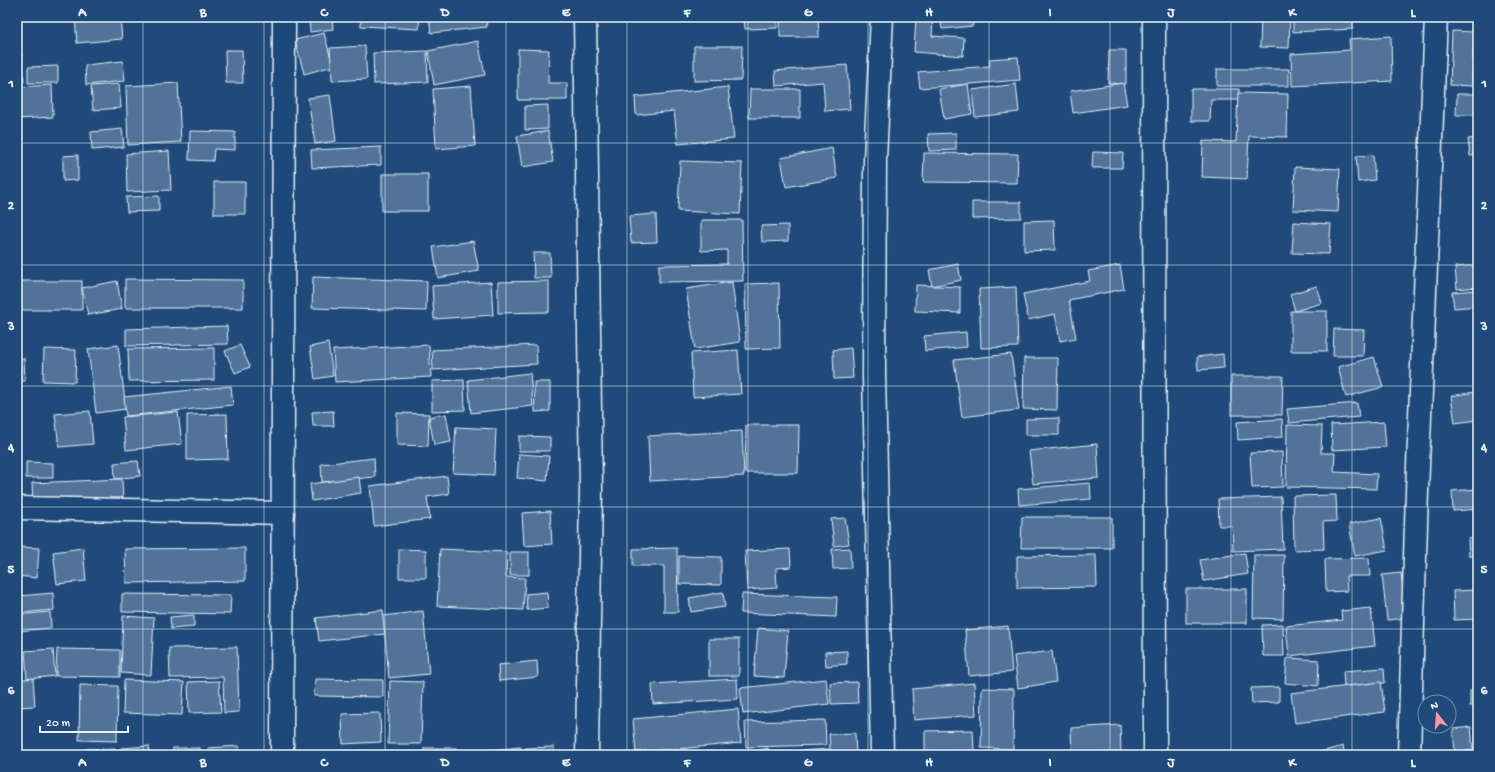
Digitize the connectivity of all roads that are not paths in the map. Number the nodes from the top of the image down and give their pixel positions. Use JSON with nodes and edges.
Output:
{"nodes":[{"id":1,"x":284,"y":17,"type":"edge"},
{"id":2,"x":585,"y":17,"type":"edge"},
{"id":3,"x":882,"y":17,"type":"edge"},
{"id":4,"x":1154,"y":17,"type":"edge"},
{"id":5,"x":1436,"y":17,"type":"edge"},
{"id":6,"x":17,"y":508,"type":"edge"},
{"id":7,"x":283,"y":513,"type":"junction"},
{"id":8,"x":282,"y":755,"type":"edge"},
{"id":9,"x":587,"y":755,"type":"edge"},
{"id":10,"x":882,"y":755,"type":"edge"},
{"id":11,"x":1155,"y":755,"type":"edge"},
{"id":12,"x":1409,"y":755,"type":"edge"}],
"edges":[{"from":1,"to":7,"type":"street"},
{"from":2,"to":9,"type":"street"},
{"from":3,"to":10,"type":"street"},
{"from":4,"to":11,"type":"street"},
{"from":5,"to":12,"type":"street"},
{"from":6,"to":7,"type":"street"},
{"from":7,"to":8,"type":"street"}]}
